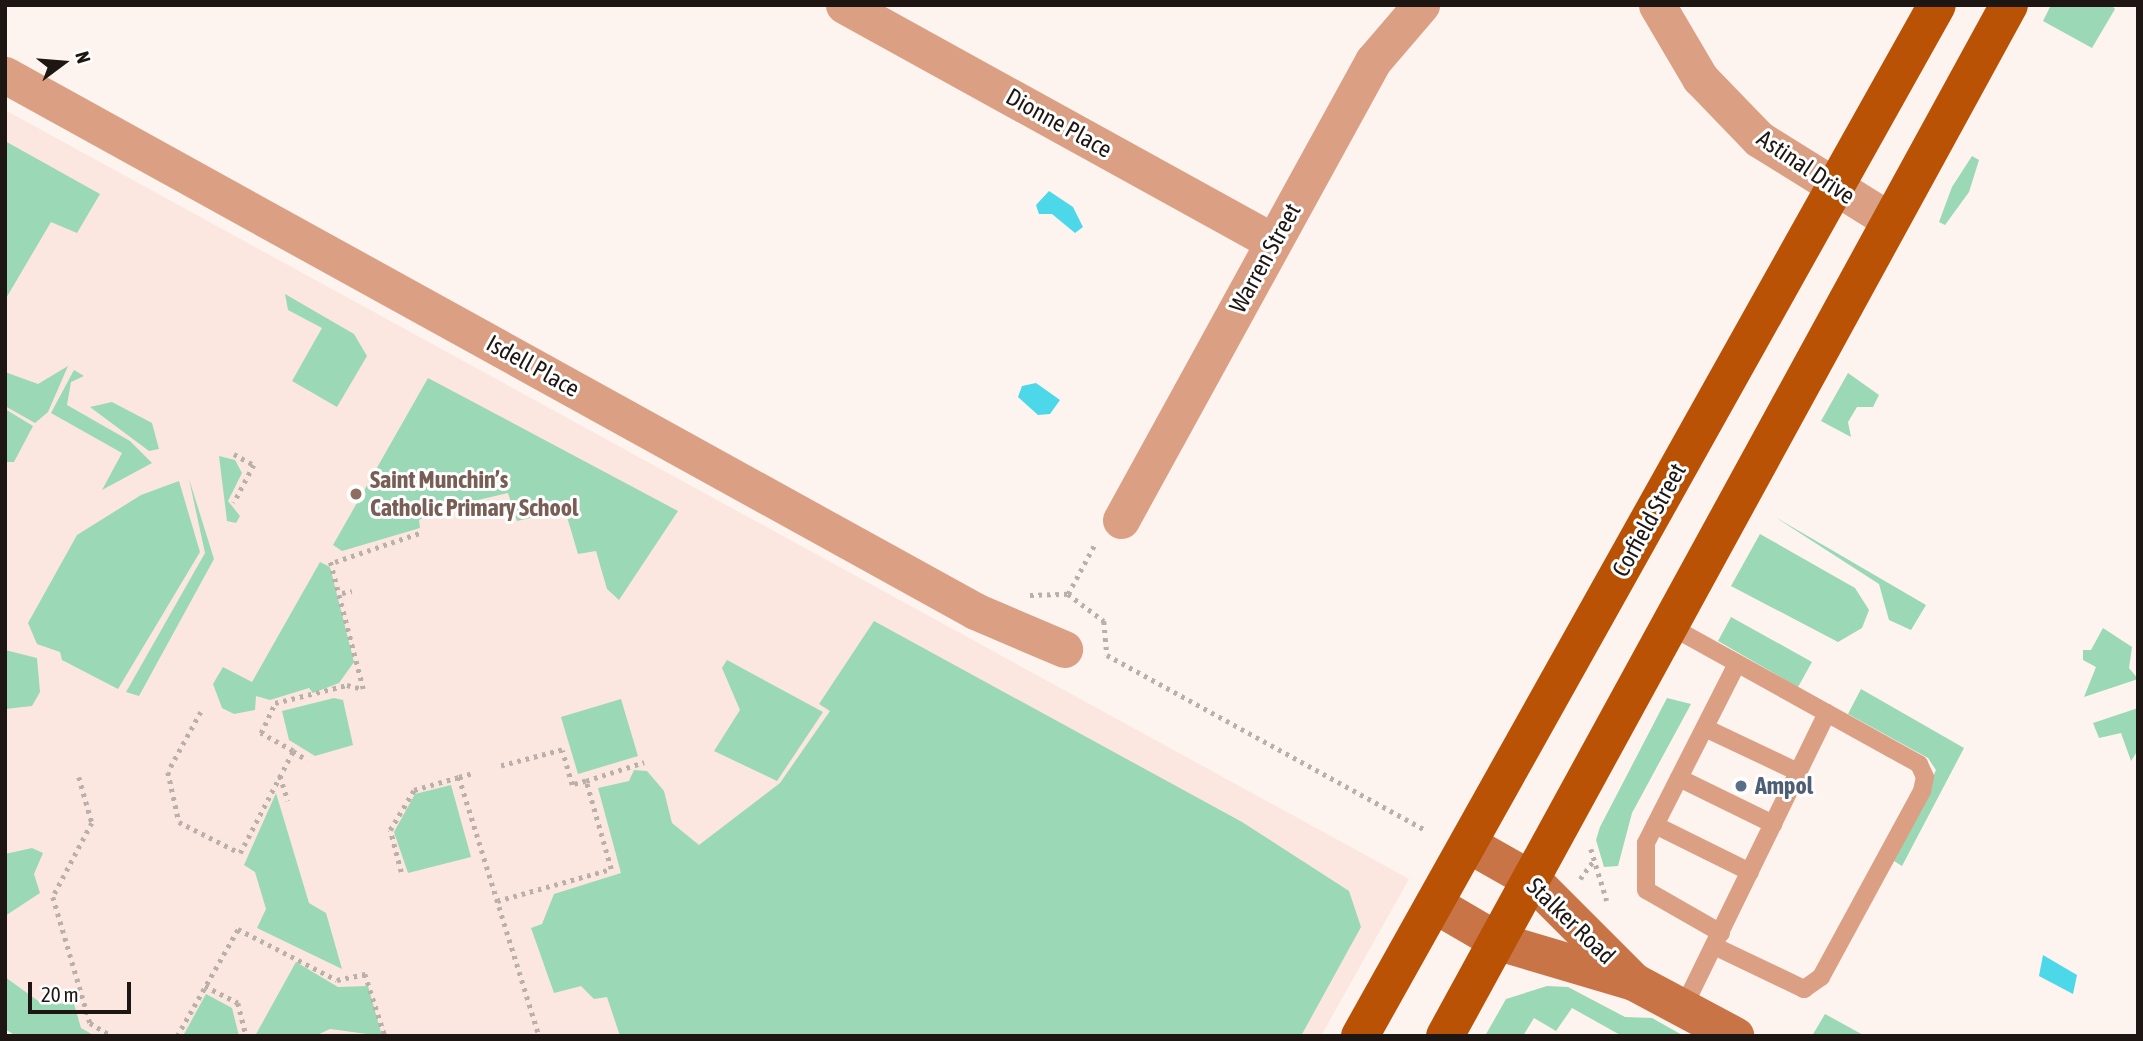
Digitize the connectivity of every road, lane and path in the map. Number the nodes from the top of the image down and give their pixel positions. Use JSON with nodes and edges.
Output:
{"nodes":[{"id":1,"x":844,"y":5,"type":"edge"},
{"id":2,"x":1421,"y":5,"type":"edge"},
{"id":3,"x":1657,"y":5,"type":"edge"},
{"id":4,"x":1937,"y":5,"type":"edge"},
{"id":5,"x":2009,"y":5,"type":"edge"},
{"id":6,"x":5,"y":75,"type":"edge"},
{"id":7,"x":1834,"y":190,"type":"junction"},
{"id":8,"x":1889,"y":220,"type":"junction"},
{"id":9,"x":1273,"y":242,"type":"junction"},
{"id":10,"x":234,"y":454,"type":"dead end"},
{"id":11,"x":234,"y":503,"type":"dead end"},
{"id":12,"x":1121,"y":520,"type":"joint"},
{"id":13,"x":422,"y":532,"type":"dead end"},
{"id":14,"x":329,"y":558,"type":"dead end"},
{"id":15,"x":335,"y":562,"type":"junction"},
{"id":16,"x":352,"y":591,"type":"dead end"},
{"id":17,"x":342,"y":593,"type":"junction"},
{"id":18,"x":1068,"y":594,"type":"junction"},
{"id":19,"x":1023,"y":595,"type":"dead end"},
{"id":20,"x":1670,"y":626,"type":"junction"},
{"id":21,"x":1064,"y":649,"type":"dead end"},
{"id":22,"x":1737,"y":664,"type":"junction"},
{"id":23,"x":201,"y":712,"type":"dead end"},
{"id":24,"x":1827,"y":713,"type":"junction"},
{"id":25,"x":1704,"y":728,"type":"junction"},
{"id":26,"x":293,"y":751,"type":"junction"},
{"id":27,"x":307,"y":760,"type":"dead end"},
{"id":28,"x":644,"y":762,"type":"dead end"},
{"id":29,"x":501,"y":766,"type":"dead end"},
{"id":30,"x":1798,"y":772,"type":"junction"},
{"id":31,"x":473,"y":774,"type":"dead end"},
{"id":32,"x":279,"y":775,"type":"junction"},
{"id":33,"x":79,"y":776,"type":"dead end"},
{"id":34,"x":459,"y":777,"type":"junction"},
{"id":35,"x":1679,"y":778,"type":"junction"},
{"id":36,"x":586,"y":781,"type":"junction"},
{"id":37,"x":288,"y":801,"type":"dead end"},
{"id":38,"x":1773,"y":824,"type":"junction"},
{"id":39,"x":1655,"y":825,"type":"junction"},
{"id":40,"x":1427,"y":831,"type":"dead end"},
{"id":41,"x":1468,"y":844,"type":"junction"},
{"id":42,"x":1594,"y":860,"type":"dead end"},
{"id":43,"x":401,"y":872,"type":"dead end"},
{"id":44,"x":1750,"y":872,"type":"junction"},
{"id":45,"x":1533,"y":881,"type":"junction"},
{"id":46,"x":1577,"y":883,"type":"dead end"},
{"id":47,"x":497,"y":901,"type":"junction"},
{"id":48,"x":1434,"y":904,"type":"junction"},
{"id":49,"x":1717,"y":939,"type":"junction"},
{"id":50,"x":1499,"y":942,"type":"junction"},
{"id":51,"x":1634,"y":982,"type":"junction"},
{"id":52,"x":205,"y":986,"type":"junction"},
{"id":53,"x":1683,"y":1008,"type":"junction"},
{"id":54,"x":113,"y":1036,"type":"edge"},
{"id":55,"x":177,"y":1036,"type":"edge"},
{"id":56,"x":246,"y":1036,"type":"edge"},
{"id":57,"x":385,"y":1036,"type":"edge"},
{"id":58,"x":539,"y":1036,"type":"edge"},
{"id":59,"x":1360,"y":1036,"type":"edge"},
{"id":60,"x":1445,"y":1036,"type":"edge"},
{"id":61,"x":1735,"y":1036,"type":"edge"}],
"edges":[{"from":1,"to":9,"type":"street","name":"Dionne Place"},
{"from":2,"to":9,"type":"street","name":"Warren Street"},
{"from":3,"to":7,"type":"street","name":"Astinal Drive"},
{"from":4,"to":7,"type":"main road","name":"Corfield Street"},
{"from":5,"to":8,"type":"main road"},
{"from":6,"to":21,"type":"street","name":"Isdell Place"},
{"from":7,"to":8,"type":"street","name":"Astinal Drive"},
{"from":7,"to":41,"type":"main road","name":"Corfield Street"},
{"from":8,"to":20,"type":"main road"},
{"from":9,"to":12,"type":"street","name":"Warren Street"},
{"from":10,"to":11,"type":"path"},
{"from":12,"to":18,"type":"path"},
{"from":13,"to":15,"type":"path"},
{"from":14,"to":15,"type":"path"},
{"from":15,"to":17,"type":"path"},
{"from":16,"to":17,"type":"path"},
{"from":17,"to":26,"type":"path"},
{"from":18,"to":19,"type":"path"},
{"from":18,"to":40,"type":"path"},
{"from":20,"to":22,"type":"lane"},
{"from":20,"to":45,"type":"main road"},
{"from":22,"to":24,"type":"lane"},
{"from":22,"to":25,"type":"lane"},
{"from":23,"to":32,"type":"path"},
{"from":24,"to":30,"type":"lane"},
{"from":24,"to":49,"type":"lane"},
{"from":25,"to":30,"type":"lane"},
{"from":25,"to":35,"type":"lane"},
{"from":26,"to":27,"type":"path"},
{"from":26,"to":32,"type":"path"},
{"from":28,"to":36,"type":"path"},
{"from":29,"to":36,"type":"path"},
{"from":30,"to":38,"type":"lane"},
{"from":31,"to":34,"type":"path"},
{"from":32,"to":37,"type":"path"},
{"from":33,"to":54,"type":"path"},
{"from":34,"to":43,"type":"path"},
{"from":34,"to":47,"type":"path"},
{"from":35,"to":38,"type":"lane"},
{"from":35,"to":39,"type":"lane"},
{"from":36,"to":47,"type":"path"},
{"from":38,"to":44,"type":"lane"},
{"from":39,"to":44,"type":"lane"},
{"from":39,"to":49,"type":"lane"},
{"from":41,"to":45,"type":"main road","name":"Stalker Road"},
{"from":41,"to":48,"type":"main road","name":"Corfield Street"},
{"from":42,"to":46,"type":"path"},
{"from":44,"to":49,"type":"lane"},
{"from":45,"to":50,"type":"main road"},
{"from":45,"to":51,"type":"main road","name":"Stalker Road"},
{"from":47,"to":58,"type":"path"},
{"from":48,"to":50,"type":"main road","name":"Stalker Road"},
{"from":48,"to":59,"type":"main road","name":"Corfield Street"},
{"from":49,"to":53,"type":"lane"},
{"from":50,"to":51,"type":"main road","name":"Stalker Road"},
{"from":50,"to":60,"type":"main road"},
{"from":51,"to":53,"type":"main road","name":"Stalker Road"},
{"from":52,"to":55,"type":"path"},
{"from":52,"to":56,"type":"path"},
{"from":52,"to":57,"type":"path"},
{"from":53,"to":61,"type":"main road","name":"Stalker Road"}]}
